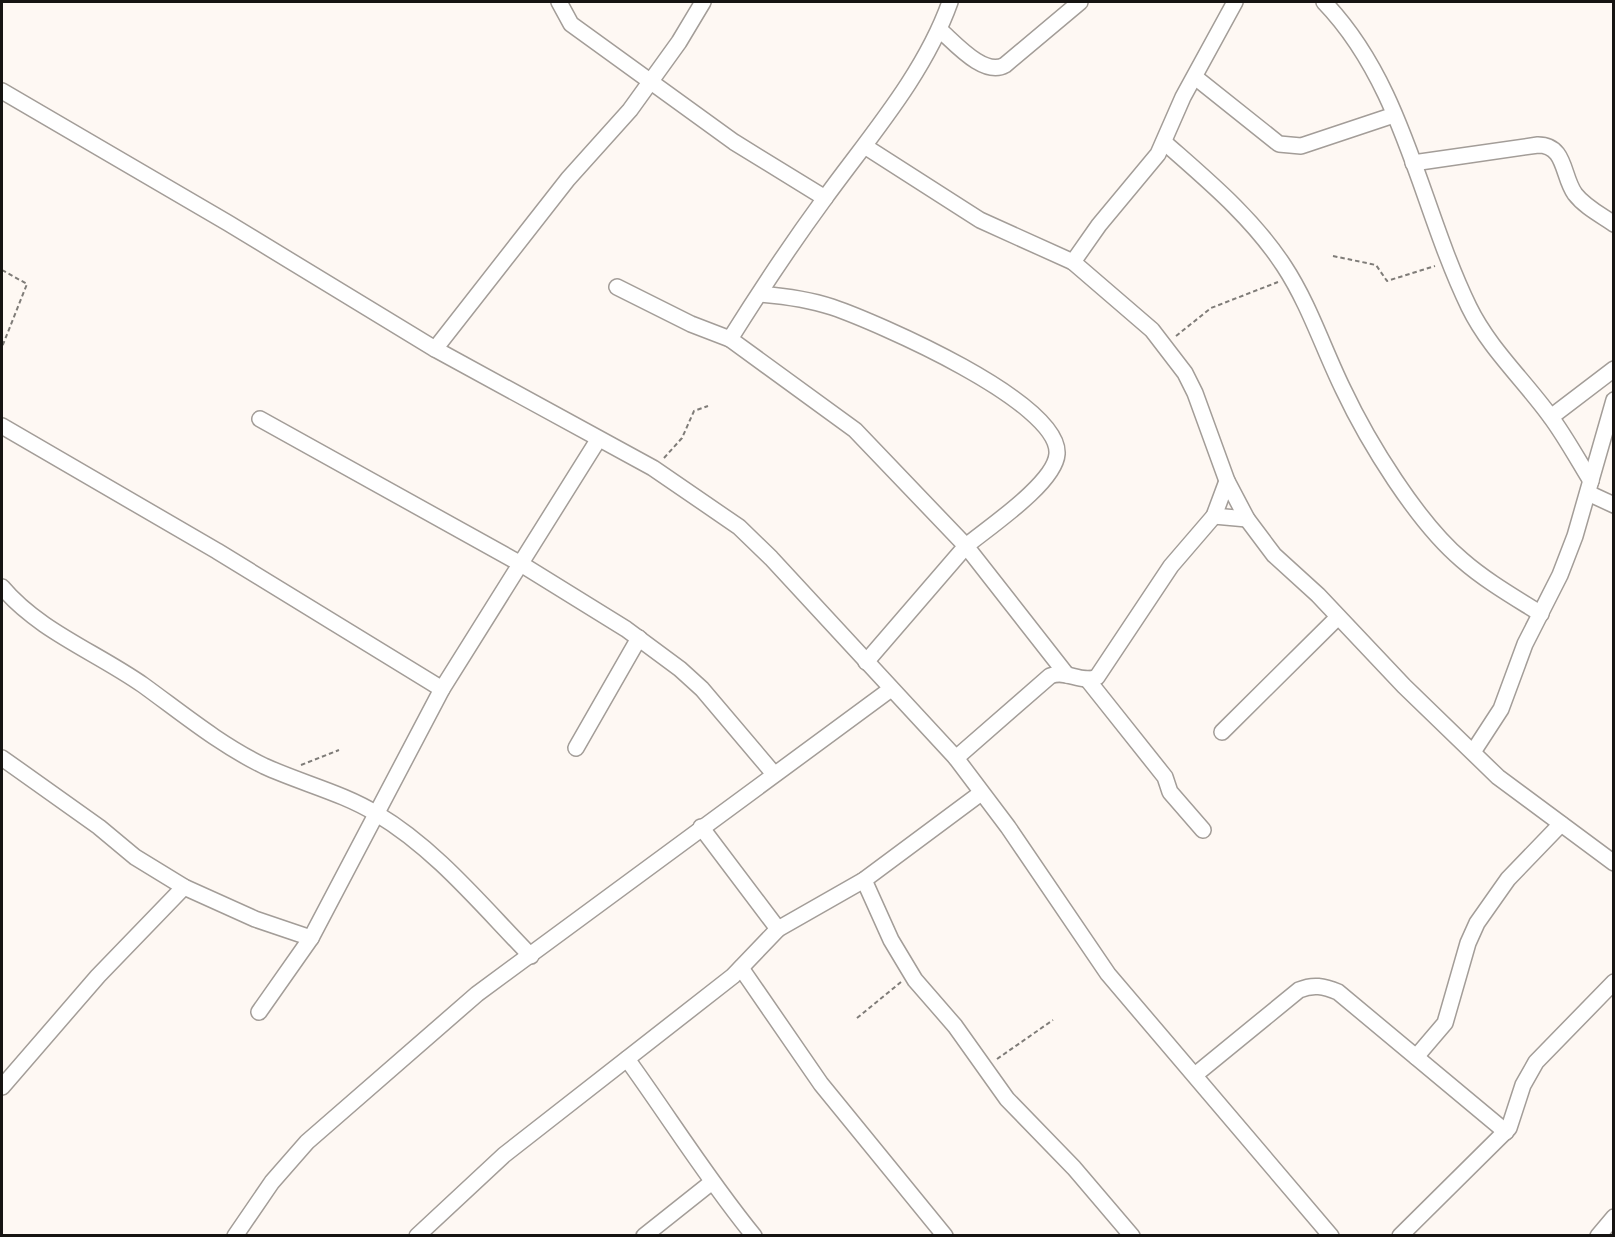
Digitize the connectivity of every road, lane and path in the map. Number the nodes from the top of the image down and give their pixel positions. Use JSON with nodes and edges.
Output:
{"nodes":[{"id":1,"x":559,"y":2,"type":"edge"},
{"id":2,"x":703,"y":2,"type":"edge"},
{"id":3,"x":950,"y":2,"type":"edge"},
{"id":4,"x":1080,"y":2,"type":"edge"},
{"id":5,"x":1235,"y":2,"type":"edge"},
{"id":6,"x":1324,"y":2,"type":"edge"},
{"id":7,"x":940,"y":30,"type":"junction"},
{"id":8,"x":1195,"y":77,"type":"junction"},
{"id":9,"x":652,"y":80,"type":"junction"},
{"id":10,"x":2,"y":91,"type":"edge"},
{"id":11,"x":1394,"y":115,"type":"junction"},
{"id":12,"x":1164,"y":142,"type":"junction"},
{"id":13,"x":866,"y":147,"type":"junction"},
{"id":14,"x":1413,"y":163,"type":"junction"},
{"id":15,"x":825,"y":198,"type":"junction"},
{"id":16,"x":1614,"y":224,"type":"edge"},
{"id":17,"x":1333,"y":256,"type":"dead end"},
{"id":18,"x":1451,"y":261,"type":"junction"},
{"id":19,"x":1073,"y":262,"type":"junction"},
{"id":20,"x":2,"y":270,"type":"edge"},
{"id":21,"x":1291,"y":277,"type":"junction"},
{"id":22,"x":617,"y":287,"type":"dead end"},
{"id":23,"x":760,"y":294,"type":"junction"},
{"id":24,"x":730,"y":339,"type":"junction"},
{"id":25,"x":1164,"y":345,"type":"junction"},
{"id":26,"x":2,"y":347,"type":"edge"},
{"id":27,"x":435,"y":350,"type":"junction"},
{"id":28,"x":1614,"y":369,"type":"edge"},
{"id":29,"x":1614,"y":400,"type":"edge"},
{"id":30,"x":708,"y":406,"type":"dead end"},
{"id":31,"x":1551,"y":417,"type":"junction"},
{"id":32,"x":260,"y":419,"type":"dead end"},
{"id":33,"x":2,"y":426,"type":"edge"},
{"id":34,"x":598,"y":440,"type":"junction"},
{"id":35,"x":654,"y":468,"type":"junction"},
{"id":36,"x":1227,"y":481,"type":"junction"},
{"id":37,"x":1589,"y":487,"type":"junction"},
{"id":38,"x":1614,"y":505,"type":"edge"},
{"id":39,"x":1214,"y":516,"type":"junction"},
{"id":40,"x":1247,"y":519,"type":"junction"},
{"id":41,"x":966,"y":546,"type":"junction"},
{"id":42,"x":521,"y":564,"type":"junction"},
{"id":43,"x":2,"y":587,"type":"edge"},
{"id":44,"x":1541,"y":614,"type":"junction"},
{"id":45,"x":1338,"y":617,"type":"junction"},
{"id":46,"x":639,"y":638,"type":"junction"},
{"id":47,"x":866,"y":662,"type":"junction"},
{"id":48,"x":1067,"y":675,"type":"junction"},
{"id":49,"x":1087,"y":679,"type":"junction"},
{"id":50,"x":442,"y":689,"type":"junction"},
{"id":51,"x":891,"y":689,"type":"junction"},
{"id":52,"x":1222,"y":732,"type":"dead end"},
{"id":53,"x":576,"y":748,"type":"dead end"},
{"id":54,"x":339,"y":750,"type":"dead end"},
{"id":55,"x":1473,"y":752,"type":"junction"},
{"id":56,"x":2,"y":758,"type":"edge"},
{"id":57,"x":956,"y":758,"type":"junction"},
{"id":58,"x":281,"y":773,"type":"junction"},
{"id":59,"x":774,"y":774,"type":"junction"},
{"id":60,"x":981,"y":794,"type":"junction"},
{"id":61,"x":376,"y":813,"type":"junction"},
{"id":62,"x":1561,"y":824,"type":"junction"},
{"id":63,"x":701,"y":827,"type":"junction"},
{"id":64,"x":1203,"y":830,"type":"dead end"},
{"id":65,"x":1614,"y":863,"type":"edge"},
{"id":66,"x":864,"y":880,"type":"junction"},
{"id":67,"x":184,"y":887,"type":"junction"},
{"id":68,"x":778,"y":929,"type":"junction"},
{"id":69,"x":311,"y":938,"type":"junction"},
{"id":70,"x":531,"y":956,"type":"junction"},
{"id":71,"x":741,"y":968,"type":"junction"},
{"id":72,"x":911,"y":974,"type":"junction"},
{"id":73,"x":1614,"y":982,"type":"edge"},
{"id":74,"x":259,"y":1012,"type":"dead end"},
{"id":75,"x":857,"y":1018,"type":"dead end"},
{"id":76,"x":1053,"y":1020,"type":"dead end"},
{"id":77,"x":1416,"y":1057,"type":"junction"},
{"id":78,"x":627,"y":1059,"type":"junction"},
{"id":79,"x":984,"y":1067,"type":"junction"},
{"id":80,"x":1195,"y":1075,"type":"junction"},
{"id":81,"x":2,"y":1087,"type":"edge"},
{"id":82,"x":1506,"y":1132,"type":"junction"},
{"id":83,"x":712,"y":1182,"type":"junction"},
{"id":84,"x":1614,"y":1217,"type":"edge"},
{"id":85,"x":235,"y":1236,"type":"edge"},
{"id":86,"x":417,"y":1236,"type":"edge"},
{"id":87,"x":644,"y":1236,"type":"edge"},
{"id":88,"x":754,"y":1236,"type":"edge"},
{"id":89,"x":945,"y":1236,"type":"edge"},
{"id":90,"x":1132,"y":1236,"type":"edge"},
{"id":91,"x":1331,"y":1236,"type":"edge"},
{"id":92,"x":1400,"y":1236,"type":"edge"},
{"id":93,"x":1598,"y":1236,"type":"edge"}],
"edges":[{"from":1,"to":9,"type":"street"},
{"from":2,"to":9,"type":"street"},
{"from":3,"to":7,"type":"street"},
{"from":4,"to":7,"type":"street"},
{"from":5,"to":8,"type":"street"},
{"from":6,"to":11,"type":"street"},
{"from":7,"to":13,"type":"street"},
{"from":8,"to":11,"type":"street"},
{"from":8,"to":12,"type":"street"},
{"from":9,"to":15,"type":"street"},
{"from":9,"to":27,"type":"street"},
{"from":10,"to":27,"type":"street"},
{"from":11,"to":14,"type":"street"},
{"from":12,"to":19,"type":"street"},
{"from":12,"to":21,"type":"street"},
{"from":13,"to":15,"type":"street"},
{"from":13,"to":19,"type":"street"},
{"from":14,"to":16,"type":"street"},
{"from":14,"to":18,"type":"street"},
{"from":15,"to":23,"type":"street"},
{"from":17,"to":18,"type":"path"},
{"from":18,"to":31,"type":"street"},
{"from":19,"to":25,"type":"street"},
{"from":20,"to":26,"type":"path"},
{"from":21,"to":25,"type":"path"},
{"from":21,"to":44,"type":"street"},
{"from":22,"to":24,"type":"street"},
{"from":23,"to":24,"type":"street"},
{"from":23,"to":41,"type":"street"},
{"from":24,"to":41,"type":"street"},
{"from":25,"to":36,"type":"street"},
{"from":27,"to":34,"type":"street"},
{"from":28,"to":31,"type":"street"},
{"from":29,"to":37,"type":"street"},
{"from":30,"to":35,"type":"path"},
{"from":31,"to":37,"type":"street"},
{"from":32,"to":42,"type":"street"},
{"from":33,"to":50,"type":"street"},
{"from":34,"to":35,"type":"street"},
{"from":34,"to":42,"type":"street"},
{"from":35,"to":47,"type":"street"},
{"from":36,"to":39,"type":"street"},
{"from":36,"to":40,"type":"street"},
{"from":37,"to":38,"type":"street"},
{"from":37,"to":44,"type":"street"},
{"from":39,"to":40,"type":"street"},
{"from":39,"to":49,"type":"street"},
{"from":40,"to":45,"type":"street"},
{"from":41,"to":47,"type":"street"},
{"from":41,"to":48,"type":"street"},
{"from":42,"to":46,"type":"street"},
{"from":42,"to":50,"type":"street"},
{"from":43,"to":58,"type":"street"},
{"from":44,"to":55,"type":"street"},
{"from":45,"to":52,"type":"street"},
{"from":45,"to":55,"type":"street"},
{"from":46,"to":53,"type":"street"},
{"from":46,"to":59,"type":"street"},
{"from":47,"to":51,"type":"street"},
{"from":48,"to":49,"type":"street"},
{"from":48,"to":57,"type":"street"},
{"from":49,"to":64,"type":"street"},
{"from":50,"to":61,"type":"street"},
{"from":51,"to":57,"type":"street"},
{"from":51,"to":59,"type":"street"},
{"from":54,"to":58,"type":"path"},
{"from":55,"to":62,"type":"street"},
{"from":56,"to":67,"type":"street"},
{"from":57,"to":60,"type":"street"},
{"from":58,"to":61,"type":"street"},
{"from":59,"to":63,"type":"street"},
{"from":60,"to":66,"type":"street"},
{"from":60,"to":80,"type":"street"},
{"from":61,"to":69,"type":"street"},
{"from":61,"to":70,"type":"street"},
{"from":62,"to":65,"type":"street"},
{"from":62,"to":77,"type":"street"},
{"from":63,"to":68,"type":"street"},
{"from":63,"to":70,"type":"street"},
{"from":66,"to":68,"type":"street"},
{"from":66,"to":72,"type":"street"},
{"from":67,"to":69,"type":"street"},
{"from":67,"to":81,"type":"street"},
{"from":68,"to":71,"type":"street"},
{"from":69,"to":74,"type":"street"},
{"from":70,"to":85,"type":"street"},
{"from":71,"to":78,"type":"street"},
{"from":71,"to":89,"type":"street"},
{"from":72,"to":75,"type":"path"},
{"from":72,"to":79,"type":"street"},
{"from":73,"to":82,"type":"street"},
{"from":76,"to":79,"type":"path"},
{"from":77,"to":80,"type":"street"},
{"from":77,"to":82,"type":"street"},
{"from":78,"to":83,"type":"street"},
{"from":78,"to":86,"type":"street"},
{"from":79,"to":90,"type":"street"},
{"from":80,"to":91,"type":"street"},
{"from":82,"to":92,"type":"street"},
{"from":83,"to":87,"type":"street"},
{"from":83,"to":88,"type":"street"},
{"from":84,"to":93,"type":"street"}]}
